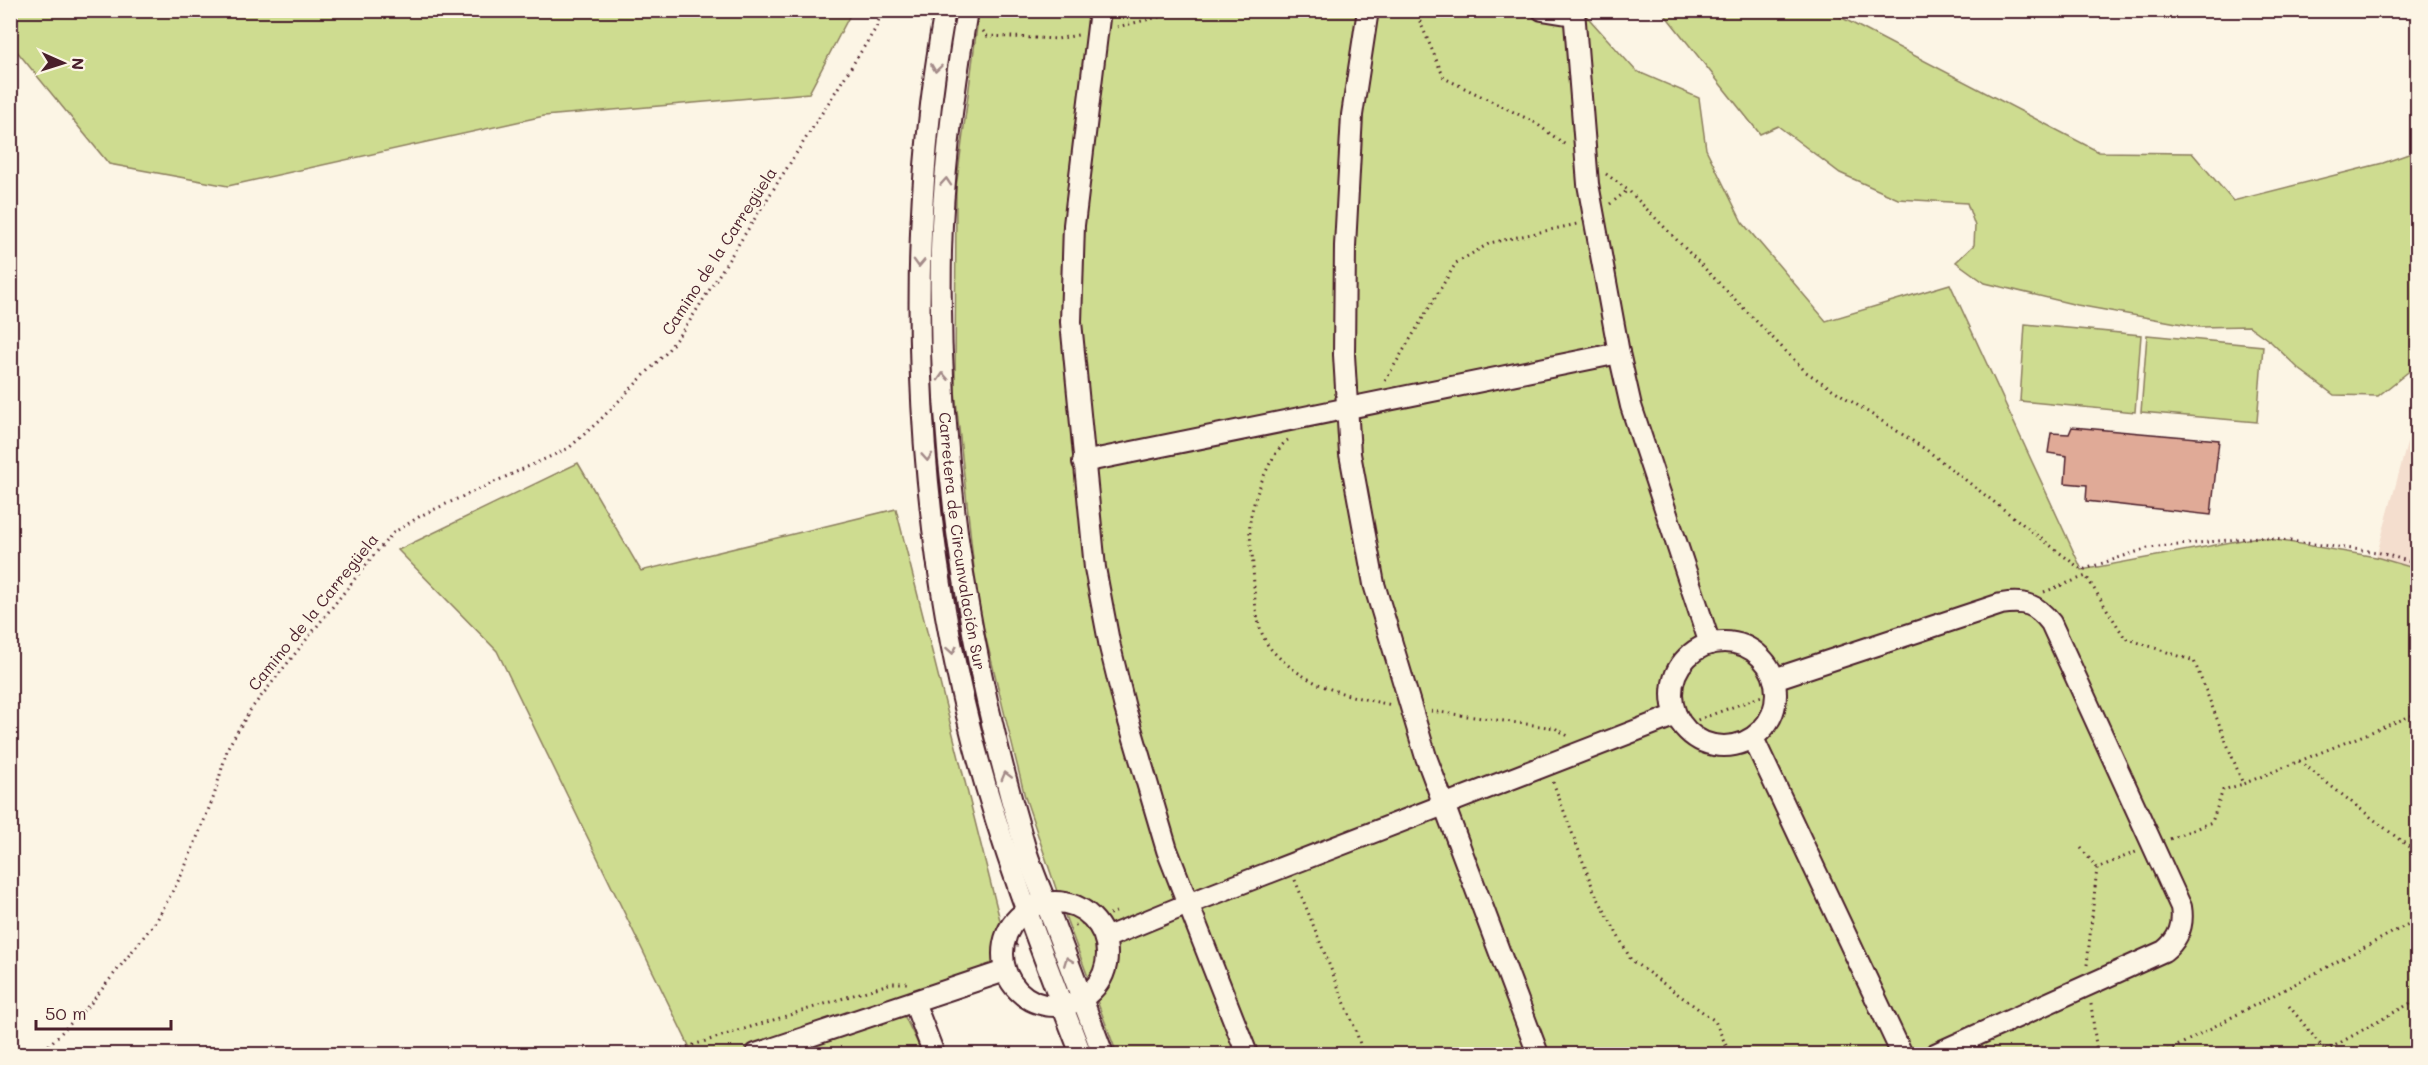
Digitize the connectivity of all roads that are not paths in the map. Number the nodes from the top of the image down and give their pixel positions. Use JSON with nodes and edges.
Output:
{"nodes":[{"id":1,"x":945,"y":10,"type":"edge"},
{"id":2,"x":967,"y":10,"type":"edge"},
{"id":3,"x":1100,"y":10,"type":"edge"},
{"id":4,"x":1368,"y":10,"type":"edge"},
{"id":5,"x":1542,"y":10,"type":"edge"},
{"id":6,"x":1573,"y":13,"type":"edge"},
{"id":7,"x":1620,"y":353,"type":"junction"},
{"id":8,"x":1347,"y":408,"type":"junction"},
{"id":9,"x":1083,"y":462,"type":"junction"},
{"id":10,"x":1710,"y":644,"type":"junction"},
{"id":11,"x":1774,"y":685,"type":"junction"},
{"id":12,"x":1681,"y":720,"type":"junction"},
{"id":13,"x":1753,"y":738,"type":"junction"},
{"id":14,"x":1444,"y":805,"type":"junction"},
{"id":15,"x":1046,"y":903,"type":"junction"},
{"id":16,"x":1188,"y":904,"type":"junction"},
{"id":17,"x":1025,"y":911,"type":"junction"},
{"id":18,"x":1105,"y":938,"type":"junction"},
{"id":19,"x":1005,"y":962,"type":"junction"},
{"id":20,"x":914,"y":992,"type":"junction"},
{"id":21,"x":1082,"y":998,"type":"junction"},
{"id":22,"x":1062,"y":1006,"type":"junction"},
{"id":23,"x":756,"y":1054,"type":"edge"},
{"id":24,"x":934,"y":1054,"type":"edge"},
{"id":25,"x":1081,"y":1054,"type":"edge"},
{"id":26,"x":1103,"y":1054,"type":"edge"},
{"id":27,"x":1247,"y":1054,"type":"edge"},
{"id":28,"x":1538,"y":1054,"type":"edge"},
{"id":29,"x":1902,"y":1054,"type":"edge"},
{"id":30,"x":1935,"y":1054,"type":"edge"}],
"edges":[{"from":1,"to":17,"type":"street","name":"Carretera de Circunvalación Sur","one_way":true},
{"from":15,"to":2,"type":"street","name":"Carretera de Circunvalación Sur","one_way":true},
{"from":3,"to":9,"type":"street"},
{"from":4,"to":8,"type":"street"},
{"from":5,"to":6,"type":"street"},
{"from":6,"to":7,"type":"street"},
{"from":7,"to":8,"type":"street"},
{"from":7,"to":10,"type":"street"},
{"from":8,"to":9,"type":"street"},
{"from":8,"to":14,"type":"street"},
{"from":9,"to":16,"type":"street"},
{"from":10,"to":11,"type":"street"},
{"from":10,"to":12,"type":"street"},
{"from":11,"to":13,"type":"street"},
{"from":11,"to":30,"type":"street"},
{"from":12,"to":13,"type":"street"},
{"from":12,"to":14,"type":"street"},
{"from":13,"to":29,"type":"street"},
{"from":14,"to":16,"type":"street"},
{"from":14,"to":28,"type":"street"},
{"from":15,"to":17,"type":"street"},
{"from":15,"to":18,"type":"street"},
{"from":21,"to":15,"type":"street","name":"Carretera de Circunvalación Sur","one_way":true},
{"from":16,"to":18,"type":"street"},
{"from":16,"to":27,"type":"street"},
{"from":17,"to":19,"type":"street"},
{"from":17,"to":22,"type":"street","name":"Carretera de Circunvalación Sur"},
{"from":18,"to":21,"type":"street"},
{"from":19,"to":20,"type":"street"},
{"from":19,"to":22,"type":"street"},
{"from":20,"to":23,"type":"street"},
{"from":20,"to":24,"type":"street"},
{"from":21,"to":22,"type":"street"},
{"from":21,"to":26,"type":"street","name":"Carretera de Circunvalación Sur"},
{"from":22,"to":25,"type":"street","name":"Carretera de Circunvalación Sur"}]}
